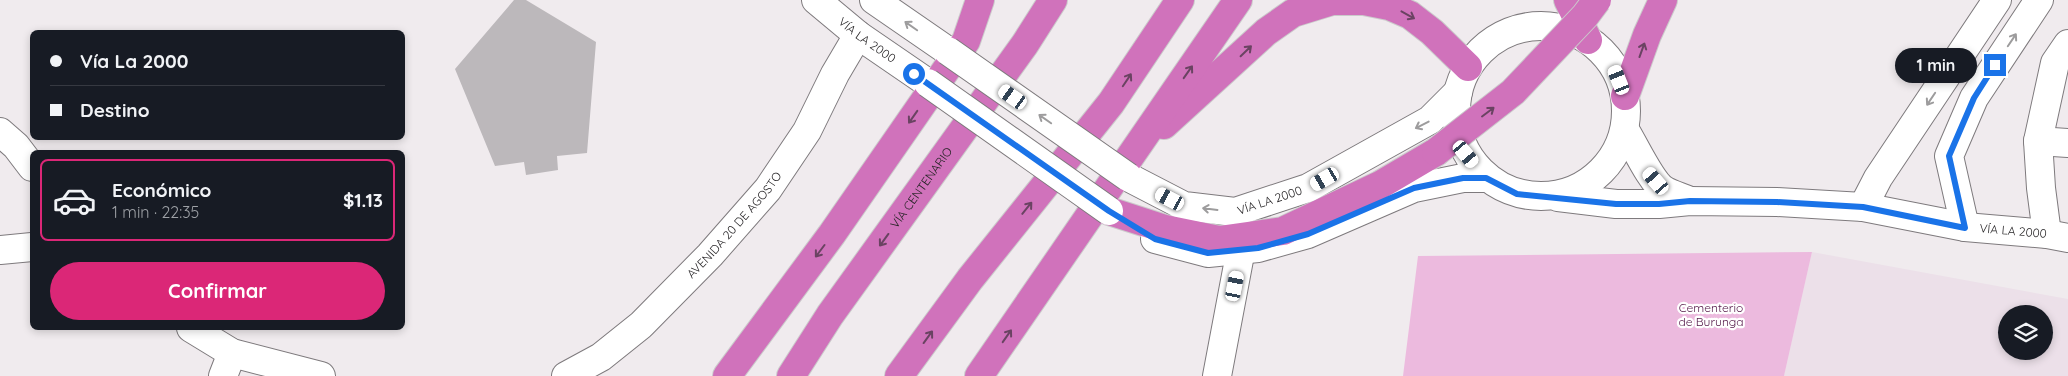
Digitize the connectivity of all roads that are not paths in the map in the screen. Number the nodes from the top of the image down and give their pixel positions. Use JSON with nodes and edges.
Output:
{"nodes":[{"id":1,"x":816,"y":0,"type":"edge"},
{"id":2,"x":874,"y":0,"type":"edge"},
{"id":3,"x":980,"y":0,"type":"edge"},
{"id":4,"x":1053,"y":0,"type":"edge"},
{"id":5,"x":1059,"y":0,"type":"edge"},
{"id":6,"x":1180,"y":0,"type":"edge"},
{"id":7,"x":1238,"y":0,"type":"edge"},
{"id":8,"x":1568,"y":0,"type":"edge"},
{"id":9,"x":1597,"y":0,"type":"edge"},
{"id":10,"x":1663,"y":0,"type":"edge"},
{"id":11,"x":1996,"y":0,"type":"edge"},
{"id":12,"x":2038,"y":0,"type":"edge"},
{"id":13,"x":858,"y":35,"type":"junction"},
{"id":14,"x":1588,"y":40,"type":"junction"},
{"id":15,"x":1025,"y":44,"type":"junction"},
{"id":16,"x":2068,"y":44,"type":"edge"},
{"id":17,"x":1468,"y":67,"type":"junction"},
{"id":18,"x":1458,"y":92,"type":"junction"},
{"id":19,"x":1626,"y":96,"type":"junction"},
{"id":20,"x":1625,"y":130,"type":"junction"},
{"id":21,"x":0,"y":132,"type":"edge"},
{"id":22,"x":2038,"y":141,"type":"junction"},
{"id":23,"x":2068,"y":143,"type":"edge"},
{"id":24,"x":30,"y":164,"type":"edge"},
{"id":25,"x":1130,"y":165,"type":"junction"},
{"id":26,"x":1486,"y":178,"type":"junction"},
{"id":27,"x":1552,"y":196,"type":"junction"},
{"id":28,"x":1690,"y":201,"type":"junction"},
{"id":29,"x":1863,"y":207,"type":"junction"},
{"id":30,"x":1109,"y":211,"type":"junction"},
{"id":31,"x":1965,"y":228,"type":"junction"},
{"id":32,"x":2057,"y":236,"type":"edge"},
{"id":33,"x":30,"y":247,"type":"edge"},
{"id":34,"x":1242,"y":249,"type":"junction"},
{"id":35,"x":0,"y":250,"type":"edge"},
{"id":36,"x":193,"y":330,"type":"edge"},
{"id":37,"x":228,"y":365,"type":"edge"},
{"id":38,"x":321,"y":376,"type":"edge"},
{"id":39,"x":566,"y":376,"type":"edge"},
{"id":40,"x":727,"y":376,"type":"edge"},
{"id":41,"x":791,"y":376,"type":"edge"},
{"id":42,"x":899,"y":376,"type":"edge"},
{"id":43,"x":979,"y":376,"type":"edge"},
{"id":44,"x":1218,"y":376,"type":"edge"}],
"edges":[{"from":1,"to":13,"type":"street","name":"VÍA LA 2000"},
{"from":25,"to":2,"type":"street","name":"VÍA LA 2000","one_way":true,"bridge":true},
{"from":3,"to":40,"type":"highway","one_way":true},
{"from":4,"to":15,"type":"highway","name":"VÍA CENTENARIO"},
{"from":5,"to":15,"type":"highway"},
{"from":42,"to":6,"type":"highway","one_way":true},
{"from":25,"to":7,"type":"highway","one_way":true},
{"from":8,"to":14,"type":"highway"},
{"from":30,"to":9,"type":"highway","one_way":true,"bridge":true},
{"from":19,"to":10,"type":"highway","one_way":true},
{"from":11,"to":29,"type":"street","one_way":true},
{"from":31,"to":12,"type":"street","one_way":true},
{"from":13,"to":30,"type":"street","name":"VÍA LA 2000","bridge":true},
{"from":13,"to":39,"type":"street","name":"AVENIDA 20 DE AGOSTO"},
{"from":14,"to":17,"type":"street"},
{"from":14,"to":19,"type":"street"},
{"from":15,"to":41,"type":"highway","name":"VÍA CENTENARIO","one_way":true},
{"from":16,"to":22,"type":"street"},
{"from":17,"to":18,"type":"street"},
{"from":25,"to":17,"type":"highway","one_way":true},
{"from":18,"to":25,"type":"street","name":"VÍA LA 2000","one_way":true},
{"from":18,"to":26,"type":"street"},
{"from":19,"to":20,"type":"street"},
{"from":20,"to":27,"type":"street"},
{"from":20,"to":28,"type":"street","name":"VÍA LA 2000"},
{"from":21,"to":24,"type":"street"},
{"from":22,"to":23,"type":"street"},
{"from":22,"to":32,"type":"street"},
{"from":43,"to":25,"type":"highway","one_way":true},
{"from":26,"to":27,"type":"street"},
{"from":26,"to":34,"type":"street","name":"VÍA LA 2000"},
{"from":27,"to":28,"type":"street","name":"VÍA LA 2000"},
{"from":28,"to":29,"type":"street","name":"VÍA LA 2000"},
{"from":29,"to":31,"type":"street","name":"VÍA LA 2000"},
{"from":30,"to":34,"type":"street","name":"VÍA LA 2000"},
{"from":31,"to":32,"type":"street","name":"VÍA LA 2000"},
{"from":33,"to":35,"type":"street"},
{"from":34,"to":44,"type":"street"},
{"from":36,"to":37,"type":"street"},
{"from":37,"to":38,"type":"street"}]}
